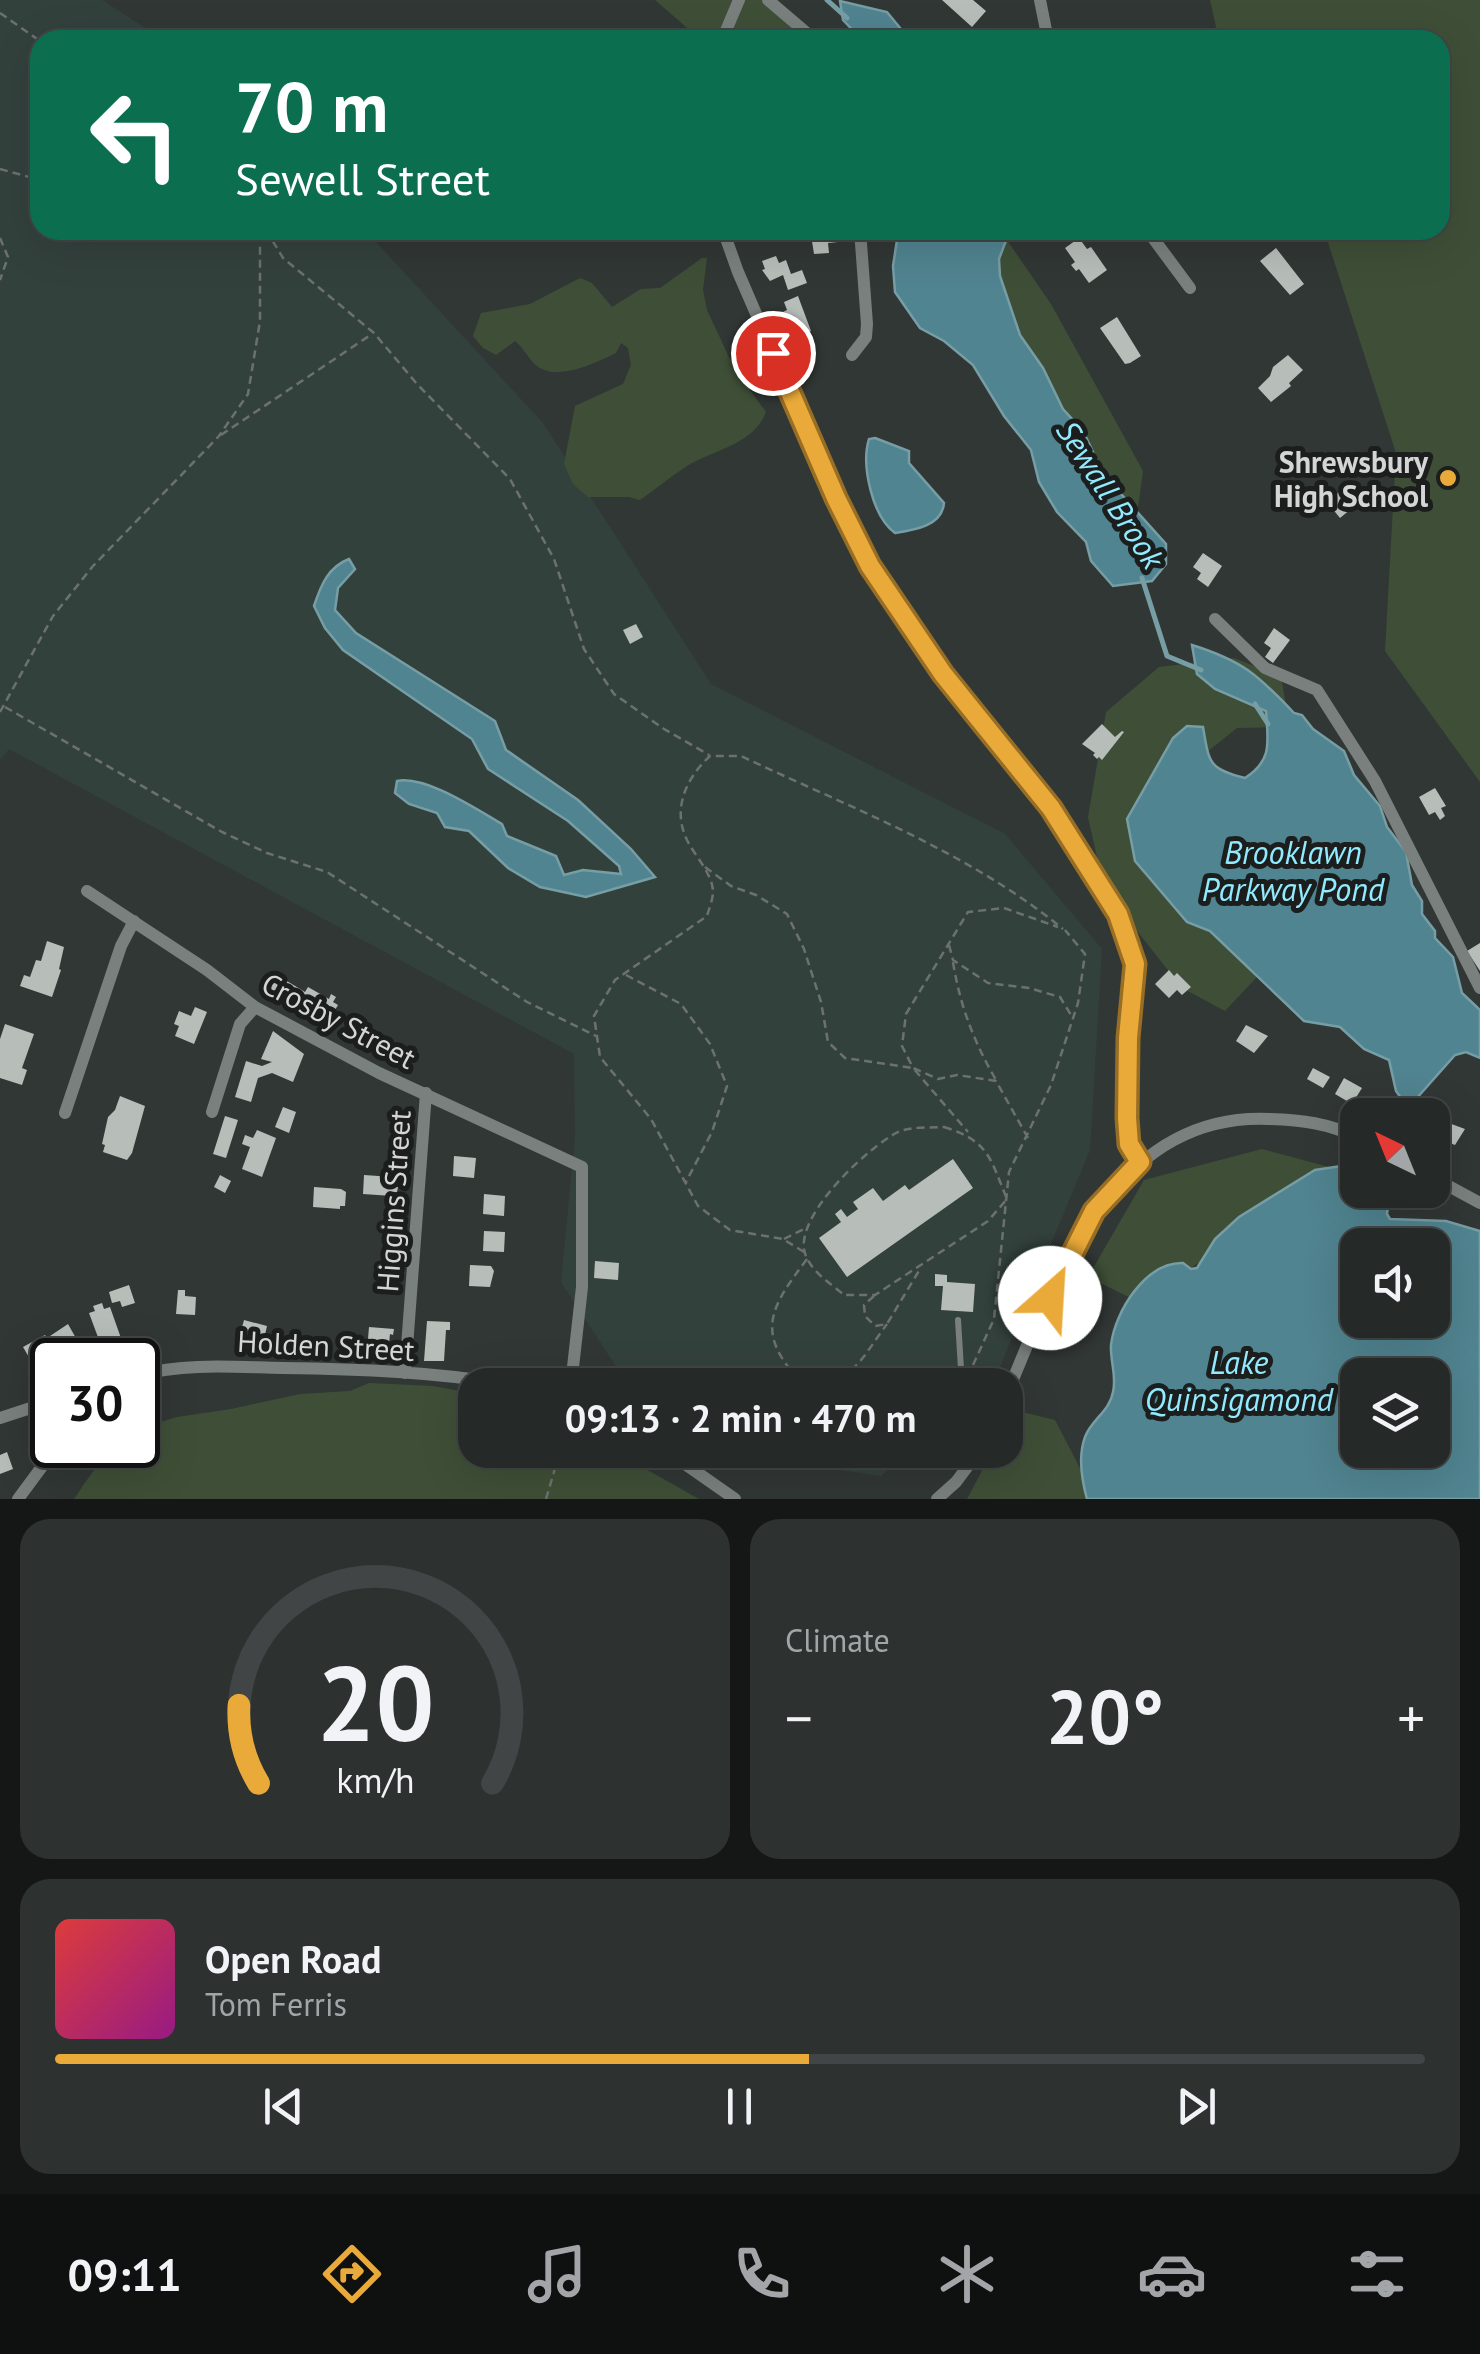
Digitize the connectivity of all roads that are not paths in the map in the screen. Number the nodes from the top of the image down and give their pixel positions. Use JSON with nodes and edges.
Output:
{"nodes":[{"id":1,"x":740,"y":0,"type":"edge"},
{"id":2,"x":768,"y":0,"type":"edge"},
{"id":3,"x":1040,"y":0,"type":"edge"},
{"id":4,"x":726,"y":30,"type":"edge"},
{"id":5,"x":803,"y":30,"type":"edge"},
{"id":6,"x":1046,"y":30,"type":"edge"},
{"id":7,"x":727,"y":240,"type":"edge"},
{"id":8,"x":861,"y":240,"type":"edge"},
{"id":9,"x":1154,"y":240,"type":"edge"},
{"id":10,"x":1190,"y":288,"type":"dead end"},
{"id":11,"x":852,"y":355,"type":"dead end"},
{"id":12,"x":1216,"y":619,"type":"dead end"},
{"id":13,"x":87,"y":891,"type":"dead end"},
{"id":14,"x":134,"y":921,"type":"junction"},
{"id":15,"x":1480,"y":988,"type":"edge"},
{"id":16,"x":255,"y":1006,"type":"junction"},
{"id":17,"x":426,"y":1092,"type":"junction"},
{"id":18,"x":212,"y":1112,"type":"dead end"},
{"id":19,"x":65,"y":1113,"type":"dead end"},
{"id":20,"x":1340,"y":1131,"type":"edge"},
{"id":21,"x":1140,"y":1162,"type":"junction"},
{"id":22,"x":1450,"y":1187,"type":"edge"},
{"id":23,"x":1480,"y":1203,"type":"edge"},
{"id":24,"x":958,"y":1320,"type":"dead end"},
{"id":25,"x":574,"y":1368,"type":"edge"},
{"id":26,"x":961,"y":1368,"type":"edge"},
{"id":27,"x":1018,"y":1368,"type":"edge"},
{"id":28,"x":160,"y":1370,"type":"edge"},
{"id":29,"x":405,"y":1373,"type":"junction"},
{"id":30,"x":458,"y":1379,"type":"edge"},
{"id":31,"x":30,"y":1408,"type":"edge"},
{"id":32,"x":0,"y":1418,"type":"edge"},
{"id":33,"x":41,"y":1468,"type":"edge"},
{"id":34,"x":690,"y":1468,"type":"edge"},
{"id":35,"x":966,"y":1468,"type":"edge"},
{"id":36,"x":18,"y":1499,"type":"edge"},
{"id":37,"x":736,"y":1499,"type":"edge"},
{"id":38,"x":937,"y":1499,"type":"edge"}],
"edges":[{"from":1,"to":4,"type":"street"},
{"from":2,"to":5,"type":"street"},
{"from":3,"to":6,"type":"street"},
{"from":7,"to":21,"type":"street"},
{"from":8,"to":11,"type":"street"},
{"from":9,"to":10,"type":"street"},
{"from":12,"to":15,"type":"street"},
{"from":13,"to":14,"type":"street","name":"Crosby Street"},
{"from":14,"to":16,"type":"street","name":"Crosby Street"},
{"from":14,"to":19,"type":"street"},
{"from":16,"to":17,"type":"street","name":"Crosby Street"},
{"from":16,"to":18,"type":"street"},
{"from":17,"to":25,"type":"street","name":"Crosby Street"},
{"from":17,"to":29,"type":"street","name":"Higgins Street"},
{"from":20,"to":21,"type":"street"},
{"from":21,"to":27,"type":"street"},
{"from":22,"to":23,"type":"street"},
{"from":24,"to":26,"type":"lane"},
{"from":28,"to":29,"type":"street","name":"Holden Street"},
{"from":29,"to":30,"type":"street","name":"Holden Street"},
{"from":31,"to":32,"type":"street"},
{"from":33,"to":36,"type":"street"},
{"from":34,"to":37,"type":"street"},
{"from":35,"to":38,"type":"street"}]}
